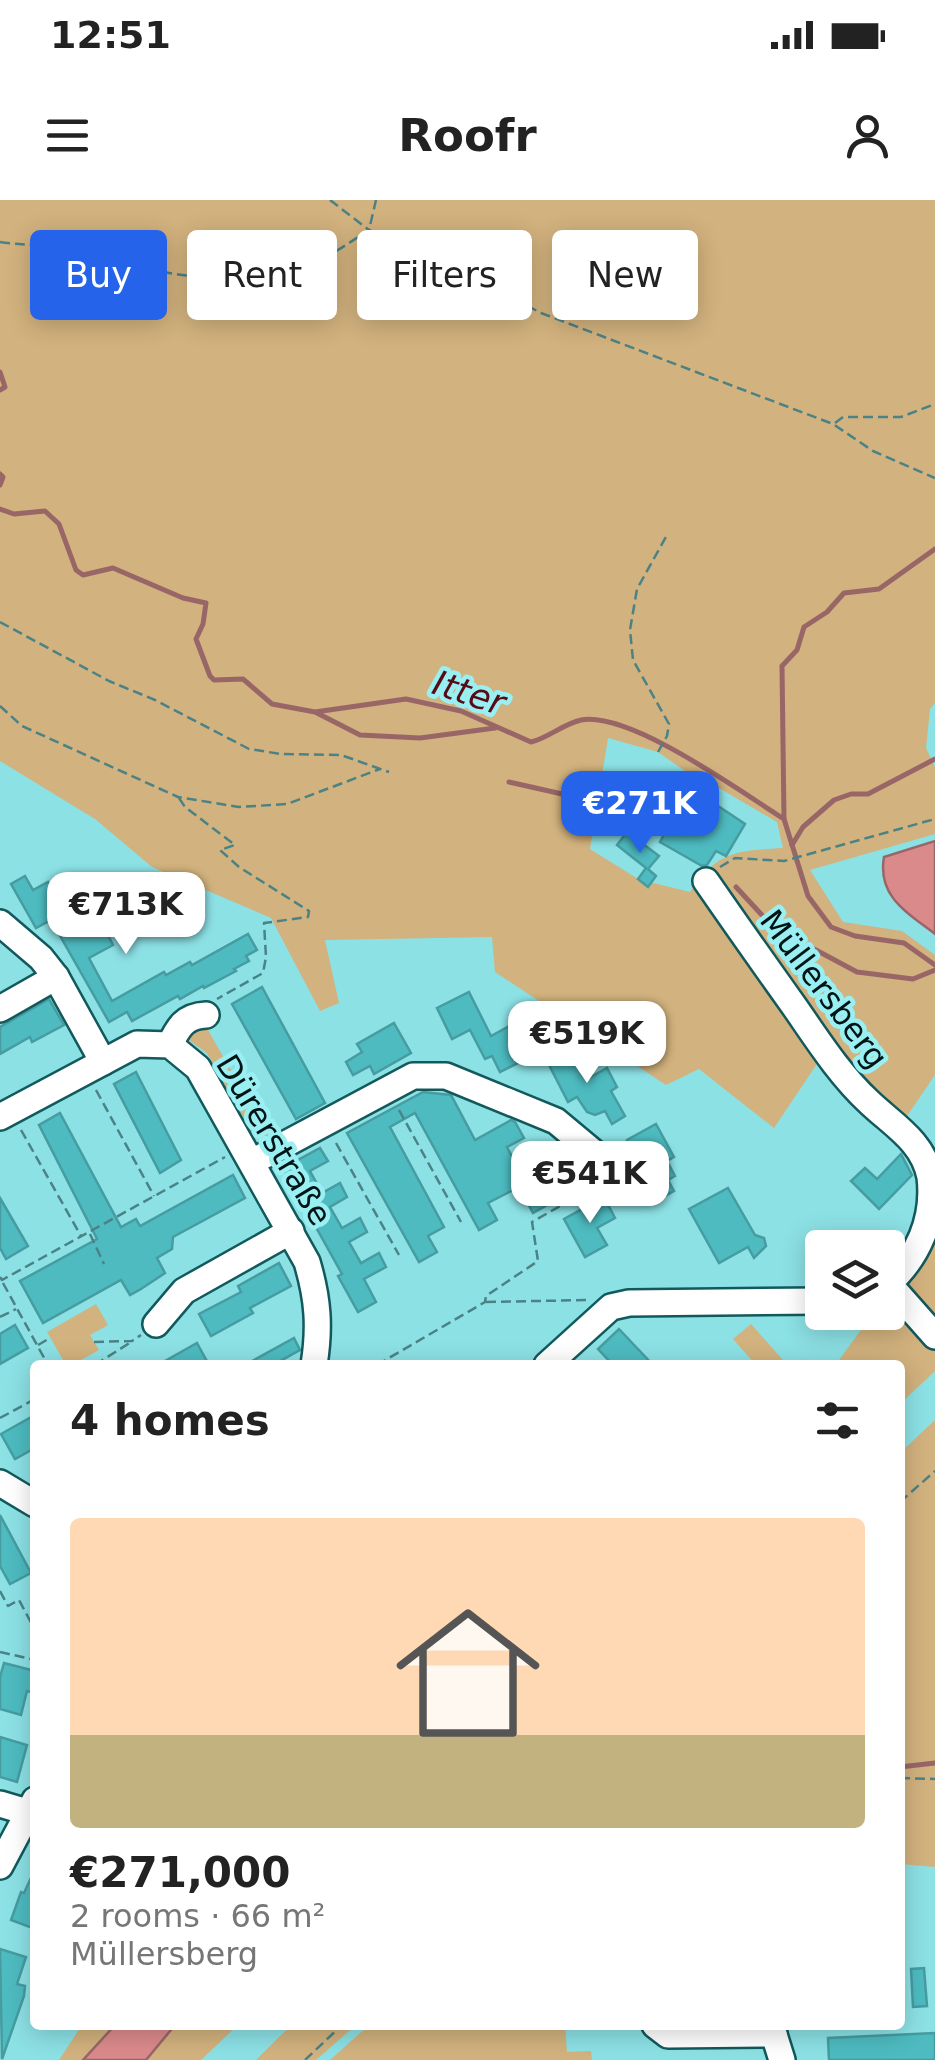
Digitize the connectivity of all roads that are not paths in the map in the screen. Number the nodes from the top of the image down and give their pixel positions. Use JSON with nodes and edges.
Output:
{"nodes":[{"id":1,"x":706,"y":881,"type":"road end"},
{"id":2,"x":0,"y":923,"type":"edge"},
{"id":3,"x":56,"y":978,"type":"junction"},
{"id":4,"x":0,"y":1009,"type":"edge"},
{"id":5,"x":206,"y":1014,"type":"road end"},
{"id":6,"x":170,"y":1046,"type":"junction"},
{"id":7,"x":94,"y":1066,"type":"junction"},
{"id":8,"x":5,"y":1114,"type":"edge"},
{"id":9,"x":592,"y":1150,"type":"road end"},
{"id":10,"x":252,"y":1162,"type":"junction"},
{"id":11,"x":292,"y":1231,"type":"junction"},
{"id":12,"x":905,"y":1267,"type":"edge"},
{"id":13,"x":805,"y":1301,"type":"edge"},
{"id":14,"x":905,"y":1303,"type":"edge"},
{"id":15,"x":156,"y":1324,"type":"road end"},
{"id":16,"x":935,"y":1336,"type":"edge"},
{"id":17,"x":315,"y":1360,"type":"edge"},
{"id":18,"x":553,"y":1360,"type":"edge"},
{"id":19,"x":0,"y":1483,"type":"edge"},
{"id":20,"x":30,"y":1501,"type":"edge"},
{"id":21,"x":0,"y":1804,"type":"edge"},
{"id":22,"x":30,"y":1806,"type":"edge"},
{"id":23,"x":30,"y":1808,"type":"edge"},
{"id":24,"x":0,"y":1866,"type":"edge"},
{"id":25,"x":661,"y":2030,"type":"edge"},
{"id":26,"x":755,"y":2030,"type":"edge"},
{"id":27,"x":772,"y":2030,"type":"edge"},
{"id":28,"x":782,"y":2060,"type":"edge"}],
"edges":[{"from":1,"to":12,"type":"street","name":"Müllersberg"},
{"from":2,"to":3,"type":"street"},
{"from":3,"to":4,"type":"street"},
{"from":3,"to":7,"type":"street"},
{"from":5,"to":6,"type":"street"},
{"from":6,"to":7,"type":"street","name":"Dürerstraße"},
{"from":6,"to":10,"type":"street","name":"Dürerstraße"},
{"from":7,"to":8,"type":"street","name":"Dürerstraße"},
{"from":9,"to":10,"type":"street"},
{"from":10,"to":11,"type":"street","name":"Dürerstraße"},
{"from":11,"to":15,"type":"street"},
{"from":11,"to":17,"type":"street","name":"Dürerstraße"},
{"from":13,"to":18,"type":"street"},
{"from":14,"to":16,"type":"street"},
{"from":19,"to":20,"type":"street"},
{"from":21,"to":22,"type":"street"},
{"from":23,"to":24,"type":"street"},
{"from":25,"to":26,"type":"street"},
{"from":27,"to":28,"type":"street"}]}
